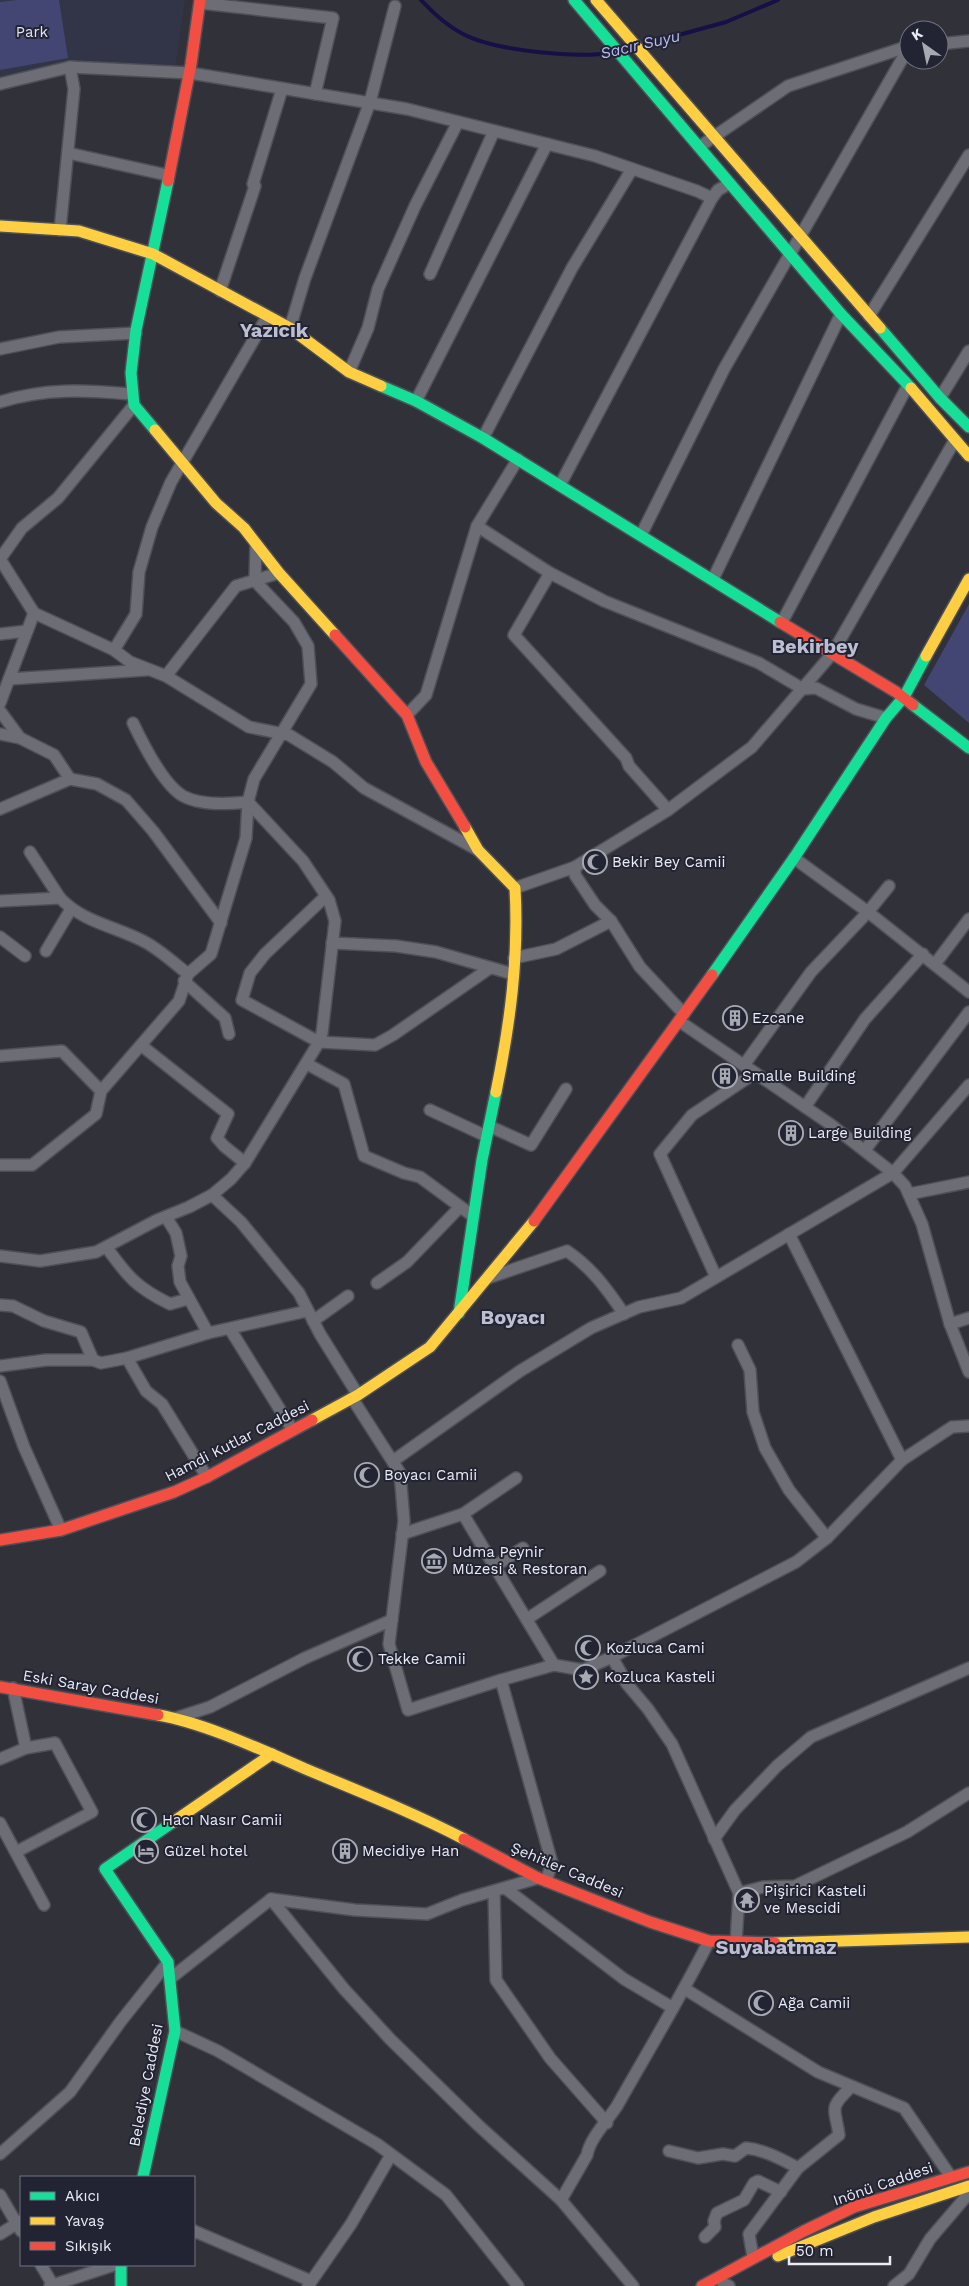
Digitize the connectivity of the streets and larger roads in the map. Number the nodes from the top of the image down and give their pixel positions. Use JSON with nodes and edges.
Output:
{"nodes":[{"id":1,"x":574,"y":0,"type":"edge"},
{"id":2,"x":596,"y":0,"type":"edge"},
{"id":3,"x":200,"y":2,"type":"edge"},
{"id":4,"x":395,"y":6,"type":"dead end"},
{"id":5,"x":969,"y":41,"type":"edge"},
{"id":6,"x":949,"y":43,"type":"edge"},
{"id":7,"x":899,"y":49,"type":"edge"},
{"id":8,"x":899,"y":63,"type":"edge"},
{"id":9,"x":70,"y":67,"type":"junction"},
{"id":10,"x":190,"y":73,"type":"junction"},
{"id":11,"x":0,"y":84,"type":"edge"},
{"id":12,"x":282,"y":89,"type":"junction"},
{"id":13,"x":315,"y":94,"type":"junction"},
{"id":14,"x":370,"y":102,"type":"junction"},
{"id":15,"x":458,"y":122,"type":"junction"},
{"id":16,"x":494,"y":131,"type":"junction"},
{"id":17,"x":716,"y":136,"type":"junction"},
{"id":18,"x":547,"y":144,"type":"junction"},
{"id":19,"x":699,"y":147,"type":"junction"},
{"id":20,"x":68,"y":153,"type":"junction"},
{"id":21,"x":969,"y":155,"type":"edge"},
{"id":22,"x":632,"y":169,"type":"junction"},
{"id":23,"x":167,"y":175,"type":"junction"},
{"id":24,"x":729,"y":184,"type":"junction"},
{"id":25,"x":712,"y":198,"type":"junction"},
{"id":26,"x":0,"y":226,"type":"edge"},
{"id":27,"x":60,"y":230,"type":"junction"},
{"id":28,"x":800,"y":235,"type":"junction"},
{"id":29,"x":152,"y":254,"type":"junction"},
{"id":30,"x":790,"y":254,"type":"junction"},
{"id":31,"x":430,"y":274,"type":"dead end"},
{"id":32,"x":220,"y":291,"type":"junction"},
{"id":33,"x":841,"y":314,"type":"junction"},
{"id":34,"x":869,"y":316,"type":"junction"},
{"id":35,"x":267,"y":317,"type":"junction"},
{"id":36,"x":290,"y":328,"type":"junction"},
{"id":37,"x":136,"y":333,"type":"junction"},
{"id":38,"x":0,"y":349,"type":"edge"},
{"id":39,"x":969,"y":351,"type":"edge"},
{"id":40,"x":349,"y":372,"type":"junction"},
{"id":41,"x":907,"y":387,"type":"junction"},
{"id":42,"x":130,"y":394,"type":"junction"},
{"id":43,"x":940,"y":398,"type":"junction"},
{"id":44,"x":416,"y":400,"type":"junction"},
{"id":45,"x":0,"y":402,"type":"edge"},
{"id":46,"x":134,"y":405,"type":"junction"},
{"id":47,"x":969,"y":427,"type":"edge"},
{"id":48,"x":483,"y":438,"type":"junction"},
{"id":49,"x":954,"y":440,"type":"junction"},
{"id":50,"x":969,"y":456,"type":"edge"},
{"id":51,"x":518,"y":459,"type":"junction"},
{"id":52,"x":182,"y":463,"type":"junction"},
{"id":53,"x":560,"y":485,"type":"junction"},
{"id":54,"x":477,"y":526,"type":"junction"},
{"id":55,"x":641,"y":535,"type":"junction"},
{"id":56,"x":256,"y":544,"type":"junction"},
{"id":57,"x":3,"y":567,"type":"edge"},
{"id":58,"x":279,"y":573,"type":"junction"},
{"id":59,"x":550,"y":573,"type":"junction"},
{"id":60,"x":969,"y":579,"type":"edge"},
{"id":61,"x":714,"y":580,"type":"junction"},
{"id":62,"x":255,"y":581,"type":"junction"},
{"id":63,"x":34,"y":613,"type":"junction"},
{"id":64,"x":782,"y":622,"type":"junction"},
{"id":65,"x":27,"y":631,"type":"junction"},
{"id":66,"x":0,"y":634,"type":"edge"},
{"id":67,"x":114,"y":650,"type":"junction"},
{"id":68,"x":832,"y":654,"type":"junction"},
{"id":69,"x":150,"y":670,"type":"junction"},
{"id":70,"x":166,"y":676,"type":"junction"},
{"id":71,"x":9,"y":679,"type":"junction"},
{"id":72,"x":802,"y":689,"type":"junction"},
{"id":73,"x":904,"y":698,"type":"junction"},
{"id":74,"x":0,"y":703,"type":"edge"},
{"id":75,"x":0,"y":711,"type":"edge"},
{"id":76,"x":407,"y":715,"type":"junction"},
{"id":77,"x":886,"y":718,"type":"junction"},
{"id":78,"x":133,"y":724,"type":"dead end"},
{"id":79,"x":280,"y":733,"type":"junction"},
{"id":80,"x":0,"y":734,"type":"edge"},
{"id":81,"x":20,"y":738,"type":"junction"},
{"id":82,"x":969,"y":748,"type":"edge"},
{"id":83,"x":70,"y":779,"type":"junction"},
{"id":84,"x":248,"y":802,"type":"junction"},
{"id":85,"x":0,"y":809,"type":"edge"},
{"id":86,"x":668,"y":810,"type":"junction"},
{"id":87,"x":478,"y":850,"type":"junction"},
{"id":88,"x":30,"y":852,"type":"dead end"},
{"id":89,"x":794,"y":858,"type":"junction"},
{"id":90,"x":574,"y":867,"type":"junction"},
{"id":91,"x":889,"y":886,"type":"dead end"},
{"id":92,"x":515,"y":888,"type":"junction"},
{"id":93,"x":326,"y":896,"type":"junction"},
{"id":94,"x":60,"y":898,"type":"junction"},
{"id":95,"x":0,"y":901,"type":"edge"},
{"id":96,"x":70,"y":909,"type":"junction"},
{"id":97,"x":868,"y":912,"type":"junction"},
{"id":98,"x":969,"y":919,"type":"edge"},
{"id":99,"x":611,"y":921,"type":"junction"},
{"id":100,"x":221,"y":923,"type":"junction"},
{"id":101,"x":0,"y":937,"type":"edge"},
{"id":102,"x":332,"y":942,"type":"junction"},
{"id":103,"x":46,"y":950,"type":"dead end"},
{"id":104,"x":923,"y":954,"type":"junction"},
{"id":105,"x":25,"y":956,"type":"dead end"},
{"id":106,"x":514,"y":958,"type":"junction"},
{"id":107,"x":935,"y":964,"type":"junction"},
{"id":108,"x":490,"y":968,"type":"junction"},
{"id":109,"x":513,"y":974,"type":"junction"},
{"id":110,"x":186,"y":978,"type":"junction"},
{"id":111,"x":969,"y":992,"type":"edge"},
{"id":112,"x":969,"y":1012,"type":"edge"},
{"id":113,"x":681,"y":1017,"type":"junction"},
{"id":114,"x":229,"y":1034,"type":"dead end"},
{"id":115,"x":319,"y":1042,"type":"junction"},
{"id":116,"x":142,"y":1046,"type":"junction"},
{"id":117,"x":0,"y":1056,"type":"edge"},
{"id":118,"x":307,"y":1064,"type":"junction"},
{"id":119,"x":744,"y":1065,"type":"junction"},
{"id":120,"x":756,"y":1073,"type":"junction"},
{"id":121,"x":969,"y":1084,"type":"edge"},
{"id":122,"x":566,"y":1088,"type":"dead end"},
{"id":123,"x":101,"y":1091,"type":"junction"},
{"id":124,"x":805,"y":1107,"type":"junction"},
{"id":125,"x":430,"y":1110,"type":"dead end"},
{"id":126,"x":488,"y":1131,"type":"junction"},
{"id":127,"x":865,"y":1150,"type":"junction"},
{"id":128,"x":245,"y":1163,"type":"junction"},
{"id":129,"x":0,"y":1165,"type":"edge"},
{"id":130,"x":893,"y":1173,"type":"junction"},
{"id":131,"x":969,"y":1182,"type":"edge"},
{"id":132,"x":212,"y":1194,"type":"junction"},
{"id":133,"x":909,"y":1194,"type":"junction"},
{"id":134,"x":460,"y":1207,"type":"junction"},
{"id":135,"x":473,"y":1216,"type":"junction"},
{"id":136,"x":166,"y":1217,"type":"junction"},
{"id":137,"x":789,"y":1234,"type":"junction"},
{"id":138,"x":107,"y":1248,"type":"junction"},
{"id":139,"x":0,"y":1256,"type":"edge"},
{"id":140,"x":716,"y":1277,"type":"junction"},
{"id":141,"x":488,"y":1278,"type":"junction"},
{"id":142,"x":376,"y":1283,"type":"dead end"},
{"id":143,"x":348,"y":1296,"type":"dead end"},
{"id":144,"x":188,"y":1299,"type":"junction"},
{"id":145,"x":0,"y":1306,"type":"edge"},
{"id":146,"x":459,"y":1313,"type":"junction"},
{"id":147,"x":624,"y":1314,"type":"junction"},
{"id":148,"x":310,"y":1316,"type":"junction"},
{"id":149,"x":969,"y":1318,"type":"edge"},
{"id":150,"x":950,"y":1324,"type":"junction"},
{"id":151,"x":230,"y":1329,"type":"junction"},
{"id":152,"x":208,"y":1333,"type":"junction"},
{"id":153,"x":738,"y":1345,"type":"dead end"},
{"id":154,"x":127,"y":1358,"type":"junction"},
{"id":155,"x":93,"y":1360,"type":"junction"},
{"id":156,"x":0,"y":1366,"type":"edge"},
{"id":157,"x":969,"y":1372,"type":"edge"},
{"id":158,"x":0,"y":1381,"type":"edge"},
{"id":159,"x":355,"y":1396,"type":"junction"},
{"id":160,"x":969,"y":1426,"type":"edge"},
{"id":161,"x":292,"y":1429,"type":"junction"},
{"id":162,"x":902,"y":1460,"type":"junction"},
{"id":163,"x":393,"y":1461,"type":"junction"},
{"id":164,"x":208,"y":1477,"type":"junction"},
{"id":165,"x":516,"y":1478,"type":"dead end"},
{"id":166,"x":463,"y":1514,"type":"junction"},
{"id":167,"x":61,"y":1530,"type":"junction"},
{"id":168,"x":402,"y":1534,"type":"junction"},
{"id":169,"x":827,"y":1538,"type":"junction"},
{"id":170,"x":0,"y":1540,"type":"edge"},
{"id":171,"x":523,"y":1548,"type":"dead end"},
{"id":172,"x":495,"y":1566,"type":"junction"},
{"id":173,"x":600,"y":1571,"type":"dead end"},
{"id":174,"x":526,"y":1619,"type":"junction"},
{"id":175,"x":392,"y":1620,"type":"junction"},
{"id":176,"x":612,"y":1657,"type":"junction"},
{"id":177,"x":554,"y":1666,"type":"junction"},
{"id":178,"x":969,"y":1668,"type":"edge"},
{"id":179,"x":501,"y":1680,"type":"junction"},
{"id":180,"x":0,"y":1687,"type":"edge"},
{"id":181,"x":13,"y":1688,"type":"junction"},
{"id":182,"x":176,"y":1718,"type":"junction"},
{"id":183,"x":26,"y":1748,"type":"junction"},
{"id":184,"x":272,"y":1754,"type":"junction"},
{"id":185,"x":0,"y":1759,"type":"edge"},
{"id":186,"x":969,"y":1794,"type":"edge"},
{"id":187,"x":0,"y":1823,"type":"edge"},
{"id":188,"x":714,"y":1840,"type":"junction"},
{"id":189,"x":16,"y":1852,"type":"junction"},
{"id":190,"x":542,"y":1879,"type":"junction"},
{"id":191,"x":499,"y":1890,"type":"junction"},
{"id":192,"x":739,"y":1893,"type":"junction"},
{"id":193,"x":271,"y":1899,"type":"junction"},
{"id":194,"x":44,"y":1905,"type":"dead end"},
{"id":195,"x":969,"y":1937,"type":"edge"},
{"id":196,"x":709,"y":1941,"type":"junction"},
{"id":197,"x":736,"y":1942,"type":"junction"},
{"id":198,"x":168,"y":1962,"type":"junction"},
{"id":199,"x":171,"y":1978,"type":"junction"},
{"id":200,"x":685,"y":1989,"type":"junction"},
{"id":201,"x":673,"y":2008,"type":"junction"},
{"id":202,"x":175,"y":2030,"type":"junction"},
{"id":203,"x":851,"y":2087,"type":"junction"},
{"id":204,"x":607,"y":2122,"type":"junction"},
{"id":205,"x":669,"y":2152,"type":"dead end"},
{"id":206,"x":0,"y":2154,"type":"edge"},
{"id":207,"x":391,"y":2154,"type":"junction"},
{"id":208,"x":798,"y":2168,"type":"junction"},
{"id":209,"x":969,"y":2172,"type":"edge"},
{"id":210,"x":142,"y":2176,"type":"edge"},
{"id":211,"x":951,"y":2177,"type":"junction"},
{"id":212,"x":782,"y":2192,"type":"junction"},
{"id":213,"x":967,"y":2193,"type":"edge"},
{"id":214,"x":0,"y":2195,"type":"edge"},
{"id":215,"x":561,"y":2200,"type":"junction"},
{"id":216,"x":20,"y":2225,"type":"edge"},
{"id":217,"x":195,"y":2231,"type":"edge"},
{"id":218,"x":0,"y":2234,"type":"edge"},
{"id":219,"x":705,"y":2237,"type":"dead end"},
{"id":220,"x":753,"y":2257,"type":"junction"},
{"id":221,"x":42,"y":2266,"type":"edge"},
{"id":222,"x":111,"y":2266,"type":"edge"},
{"id":223,"x":121,"y":2266,"type":"edge"},
{"id":224,"x":310,"y":2284,"type":"edge"},
{"id":225,"x":51,"y":2285,"type":"edge"},
{"id":226,"x":723,"y":2285,"type":"edge"},
{"id":227,"x":121,"y":2286,"type":"edge"},
{"id":228,"x":518,"y":2286,"type":"edge"},
{"id":229,"x":634,"y":2286,"type":"edge"},
{"id":230,"x":702,"y":2286,"type":"edge"},
{"id":231,"x":894,"y":2286,"type":"edge"}],
"edges":[{"from":1,"to":19,"type":"street"},
{"from":2,"to":17,"type":"street"},
{"from":3,"to":10,"type":"street"},
{"from":3,"to":13,"type":"street"},
{"from":4,"to":14,"type":"street"},
{"from":5,"to":6,"type":"street"},
{"from":7,"to":17,"type":"street"},
{"from":8,"to":28,"type":"street"},
{"from":9,"to":10,"type":"street"},
{"from":9,"to":11,"type":"street"},
{"from":9,"to":20,"type":"street"},
{"from":10,"to":12,"type":"street"},
{"from":10,"to":23,"type":"street"},
{"from":12,"to":13,"type":"street"},
{"from":12,"to":32,"type":"street"},
{"from":13,"to":14,"type":"street"},
{"from":14,"to":15,"type":"street"},
{"from":14,"to":36,"type":"street"},
{"from":15,"to":16,"type":"street"},
{"from":15,"to":40,"type":"street"},
{"from":16,"to":18,"type":"street"},
{"from":16,"to":31,"type":"street"},
{"from":17,"to":19,"type":"street"},
{"from":17,"to":28,"type":"street"},
{"from":18,"to":22,"type":"street"},
{"from":18,"to":44,"type":"street"},
{"from":19,"to":24,"type":"street"},
{"from":20,"to":23,"type":"street"},
{"from":20,"to":27,"type":"street"},
{"from":21,"to":34,"type":"street"},
{"from":22,"to":25,"type":"street"},
{"from":22,"to":48,"type":"street"},
{"from":23,"to":29,"type":"street"},
{"from":24,"to":25,"type":"street"},
{"from":24,"to":30,"type":"street"},
{"from":25,"to":53,"type":"street"},
{"from":26,"to":27,"type":"street"},
{"from":27,"to":29,"type":"street"},
{"from":28,"to":30,"type":"street"},
{"from":28,"to":34,"type":"street"},
{"from":29,"to":32,"type":"street"},
{"from":29,"to":37,"type":"street"},
{"from":30,"to":33,"type":"street"},
{"from":30,"to":55,"type":"street"},
{"from":32,"to":35,"type":"street"},
{"from":33,"to":41,"type":"street"},
{"from":33,"to":61,"type":"street"},
{"from":34,"to":43,"type":"street"},
{"from":35,"to":36,"type":"street"},
{"from":35,"to":52,"type":"street"},
{"from":36,"to":40,"type":"street"},
{"from":37,"to":38,"type":"street"},
{"from":37,"to":42,"type":"street"},
{"from":39,"to":43,"type":"street"},
{"from":40,"to":44,"type":"street"},
{"from":41,"to":49,"type":"street"},
{"from":41,"to":64,"type":"street"},
{"from":42,"to":45,"type":"street"},
{"from":42,"to":46,"type":"street"},
{"from":43,"to":47,"type":"street"},
{"from":44,"to":48,"type":"street"},
{"from":46,"to":52,"type":"street"},
{"from":46,"to":57,"type":"street"},
{"from":48,"to":51,"type":"street"},
{"from":49,"to":50,"type":"street"},
{"from":49,"to":68,"type":"street"},
{"from":51,"to":53,"type":"street"},
{"from":51,"to":54,"type":"street"},
{"from":52,"to":56,"type":"street"},
{"from":52,"to":67,"type":"street"},
{"from":53,"to":55,"type":"street"},
{"from":54,"to":59,"type":"street"},
{"from":54,"to":76,"type":"street"},
{"from":55,"to":61,"type":"street"},
{"from":56,"to":58,"type":"street"},
{"from":56,"to":62,"type":"street"},
{"from":57,"to":63,"type":"street"},
{"from":58,"to":62,"type":"street"},
{"from":58,"to":76,"type":"street"},
{"from":59,"to":72,"type":"street"},
{"from":59,"to":86,"type":"street"},
{"from":60,"to":73,"type":"street","name":"Hamdi Kutlar Caddesi"},
{"from":61,"to":64,"type":"street"},
{"from":62,"to":70,"type":"street"},
{"from":62,"to":79,"type":"street"},
{"from":63,"to":65,"type":"street"},
{"from":63,"to":67,"type":"street"},
{"from":64,"to":68,"type":"street"},
{"from":65,"to":66,"type":"street"},
{"from":65,"to":71,"type":"street"},
{"from":67,"to":69,"type":"street"},
{"from":68,"to":72,"type":"street"},
{"from":68,"to":73,"type":"street"},
{"from":69,"to":70,"type":"street"},
{"from":69,"to":71,"type":"street"},
{"from":70,"to":79,"type":"street"},
{"from":71,"to":74,"type":"street"},
{"from":72,"to":77,"type":"street"},
{"from":72,"to":86,"type":"street"},
{"from":73,"to":77,"type":"street","name":"Hamdi Kutlar Caddesi"},
{"from":73,"to":82,"type":"street"},
{"from":75,"to":81,"type":"street"},
{"from":76,"to":87,"type":"street"},
{"from":77,"to":89,"type":"street","name":"Hamdi Kutlar Caddesi"},
{"from":78,"to":84,"type":"street"},
{"from":79,"to":84,"type":"street"},
{"from":79,"to":87,"type":"street"},
{"from":80,"to":81,"type":"street"},
{"from":81,"to":83,"type":"street"},
{"from":83,"to":85,"type":"street"},
{"from":83,"to":100,"type":"street"},
{"from":84,"to":93,"type":"street"},
{"from":84,"to":100,"type":"street"},
{"from":86,"to":90,"type":"street"},
{"from":87,"to":92,"type":"street"},
{"from":88,"to":94,"type":"street"},
{"from":89,"to":97,"type":"street"},
{"from":89,"to":113,"type":"street","name":"Hamdi Kutlar Caddesi"},
{"from":90,"to":92,"type":"street"},
{"from":90,"to":99,"type":"street"},
{"from":91,"to":97,"type":"street"},
{"from":92,"to":106,"type":"street"},
{"from":93,"to":102,"type":"street"},
{"from":93,"to":115,"type":"street"},
{"from":94,"to":95,"type":"street"},
{"from":94,"to":96,"type":"street"},
{"from":96,"to":103,"type":"street"},
{"from":96,"to":110,"type":"street"},
{"from":97,"to":104,"type":"street"},
{"from":97,"to":119,"type":"street"},
{"from":98,"to":107,"type":"street"},
{"from":99,"to":106,"type":"street"},
{"from":99,"to":113,"type":"street"},
{"from":100,"to":110,"type":"street"},
{"from":101,"to":105,"type":"street"},
{"from":102,"to":108,"type":"street"},
{"from":102,"to":115,"type":"street"},
{"from":104,"to":107,"type":"street"},
{"from":104,"to":124,"type":"street"},
{"from":106,"to":109,"type":"street"},
{"from":107,"to":111,"type":"street"},
{"from":108,"to":109,"type":"street"},
{"from":108,"to":115,"type":"street"},
{"from":109,"to":126,"type":"street"},
{"from":110,"to":114,"type":"street"},
{"from":110,"to":116,"type":"street"},
{"from":112,"to":127,"type":"street"},
{"from":113,"to":119,"type":"street"},
{"from":113,"to":141,"type":"street","name":"Hamdi Kutlar Caddesi"},
{"from":115,"to":118,"type":"street"},
{"from":116,"to":123,"type":"street"},
{"from":116,"to":128,"type":"street"},
{"from":117,"to":123,"type":"street"},
{"from":118,"to":128,"type":"street"},
{"from":118,"to":134,"type":"street"},
{"from":119,"to":120,"type":"street"},
{"from":120,"to":124,"type":"street"},
{"from":120,"to":140,"type":"street"},
{"from":121,"to":130,"type":"street"},
{"from":122,"to":126,"type":"street"},
{"from":123,"to":129,"type":"street"},
{"from":124,"to":127,"type":"street"},
{"from":125,"to":126,"type":"street"},
{"from":126,"to":135,"type":"street"},
{"from":127,"to":130,"type":"street"},
{"from":128,"to":132,"type":"street"},
{"from":130,"to":133,"type":"street"},
{"from":130,"to":137,"type":"street"},
{"from":131,"to":133,"type":"street"},
{"from":132,"to":136,"type":"street"},
{"from":132,"to":148,"type":"street"},
{"from":133,"to":150,"type":"street"},
{"from":134,"to":135,"type":"street"},
{"from":134,"to":142,"type":"street"},
{"from":135,"to":146,"type":"street"},
{"from":136,"to":138,"type":"street"},
{"from":136,"to":144,"type":"street"},
{"from":137,"to":140,"type":"street"},
{"from":137,"to":162,"type":"street"},
{"from":138,"to":139,"type":"street"},
{"from":138,"to":144,"type":"street"},
{"from":140,"to":147,"type":"street"},
{"from":141,"to":146,"type":"street","name":"Hamdi Kutlar Caddesi"},
{"from":141,"to":147,"type":"street"},
{"from":143,"to":148,"type":"street"},
{"from":144,"to":152,"type":"street"},
{"from":145,"to":155,"type":"street"},
{"from":146,"to":159,"type":"street","name":"Hamdi Kutlar Caddesi"},
{"from":147,"to":163,"type":"street"},
{"from":148,"to":151,"type":"street"},
{"from":148,"to":159,"type":"street"},
{"from":149,"to":150,"type":"street"},
{"from":150,"to":157,"type":"street"},
{"from":151,"to":152,"type":"street"},
{"from":151,"to":161,"type":"street"},
{"from":152,"to":154,"type":"street"},
{"from":153,"to":169,"type":"street"},
{"from":154,"to":155,"type":"street"},
{"from":154,"to":164,"type":"street"},
{"from":155,"to":156,"type":"street"},
{"from":158,"to":167,"type":"street"},
{"from":159,"to":161,"type":"street","name":"Hamdi Kutlar Caddesi"},
{"from":159,"to":163,"type":"street"},
{"from":160,"to":162,"type":"street"},
{"from":161,"to":164,"type":"street","name":"Hamdi Kutlar Caddesi"},
{"from":162,"to":169,"type":"street"},
{"from":163,"to":168,"type":"street"},
{"from":164,"to":167,"type":"street","name":"Hamdi Kutlar Caddesi"},
{"from":165,"to":166,"type":"street"},
{"from":166,"to":168,"type":"street"},
{"from":166,"to":172,"type":"street"},
{"from":167,"to":170,"type":"street","name":"Hamdi Kutlar Caddesi"},
{"from":168,"to":175,"type":"street"},
{"from":169,"to":176,"type":"street"},
{"from":171,"to":172,"type":"street"},
{"from":172,"to":174,"type":"street"},
{"from":173,"to":174,"type":"street"},
{"from":174,"to":177,"type":"street"},
{"from":175,"to":179,"type":"street"},
{"from":175,"to":182,"type":"street"},
{"from":176,"to":177,"type":"street"},
{"from":176,"to":188,"type":"street"},
{"from":177,"to":179,"type":"street"},
{"from":178,"to":188,"type":"street"},
{"from":179,"to":190,"type":"street"},
{"from":180,"to":181,"type":"street","name":"Eski Saray Caddesi"},
{"from":181,"to":182,"type":"street","name":"Eski Saray Caddesi"},
{"from":181,"to":183,"type":"street"},
{"from":182,"to":184,"type":"street","name":"Şehitler Caddesi"},
{"from":183,"to":185,"type":"street"},
{"from":183,"to":189,"type":"street"},
{"from":184,"to":190,"type":"street","name":"Şehitler Caddesi"},
{"from":184,"to":198,"type":"street","name":"Belediye Caddesi"},
{"from":186,"to":192,"type":"street"},
{"from":187,"to":189,"type":"street"},
{"from":188,"to":192,"type":"street"},
{"from":189,"to":194,"type":"street"},
{"from":190,"to":191,"type":"street"},
{"from":190,"to":196,"type":"street","name":"Şehitler Caddesi"},
{"from":191,"to":193,"type":"street"},
{"from":191,"to":201,"type":"street"},
{"from":191,"to":204,"type":"street"},
{"from":192,"to":197,"type":"street"},
{"from":193,"to":199,"type":"street"},
{"from":193,"to":215,"type":"street"},
{"from":195,"to":197,"type":"street","name":"Şehitler Caddesi"},
{"from":196,"to":197,"type":"street","name":"Şehitler Caddesi"},
{"from":196,"to":200,"type":"street"},
{"from":198,"to":199,"type":"street","name":"Belediye Caddesi"},
{"from":198,"to":206,"type":"street"},
{"from":199,"to":202,"type":"street","name":"Belediye Caddesi"},
{"from":200,"to":201,"type":"street"},
{"from":200,"to":203,"type":"street"},
{"from":201,"to":204,"type":"street"},
{"from":202,"to":207,"type":"street"},
{"from":202,"to":210,"type":"street","name":"Belediye Caddesi"},
{"from":203,"to":208,"type":"street"},
{"from":203,"to":211,"type":"street"},
{"from":204,"to":215,"type":"street"},
{"from":205,"to":208,"type":"street"},
{"from":207,"to":224,"type":"street"},
{"from":207,"to":228,"type":"street"},
{"from":208,"to":212,"type":"street"},
{"from":209,"to":211,"type":"street","name":"Inönü Caddesi"},
{"from":211,"to":220,"type":"street","name":"Inönü Caddesi"},
{"from":212,"to":219,"type":"street"},
{"from":212,"to":220,"type":"street"},
{"from":213,"to":226,"type":"street","name":"Inönü Caddesi"},
{"from":213,"to":231,"type":"street"},
{"from":214,"to":216,"type":"street"},
{"from":215,"to":229,"type":"street"},
{"from":216,"to":218,"type":"street"},
{"from":217,"to":224,"type":"street"},
{"from":220,"to":230,"type":"street","name":"Inönü Caddesi"},
{"from":221,"to":225,"type":"street"},
{"from":222,"to":225,"type":"street"},
{"from":223,"to":227,"type":"street"}]}
